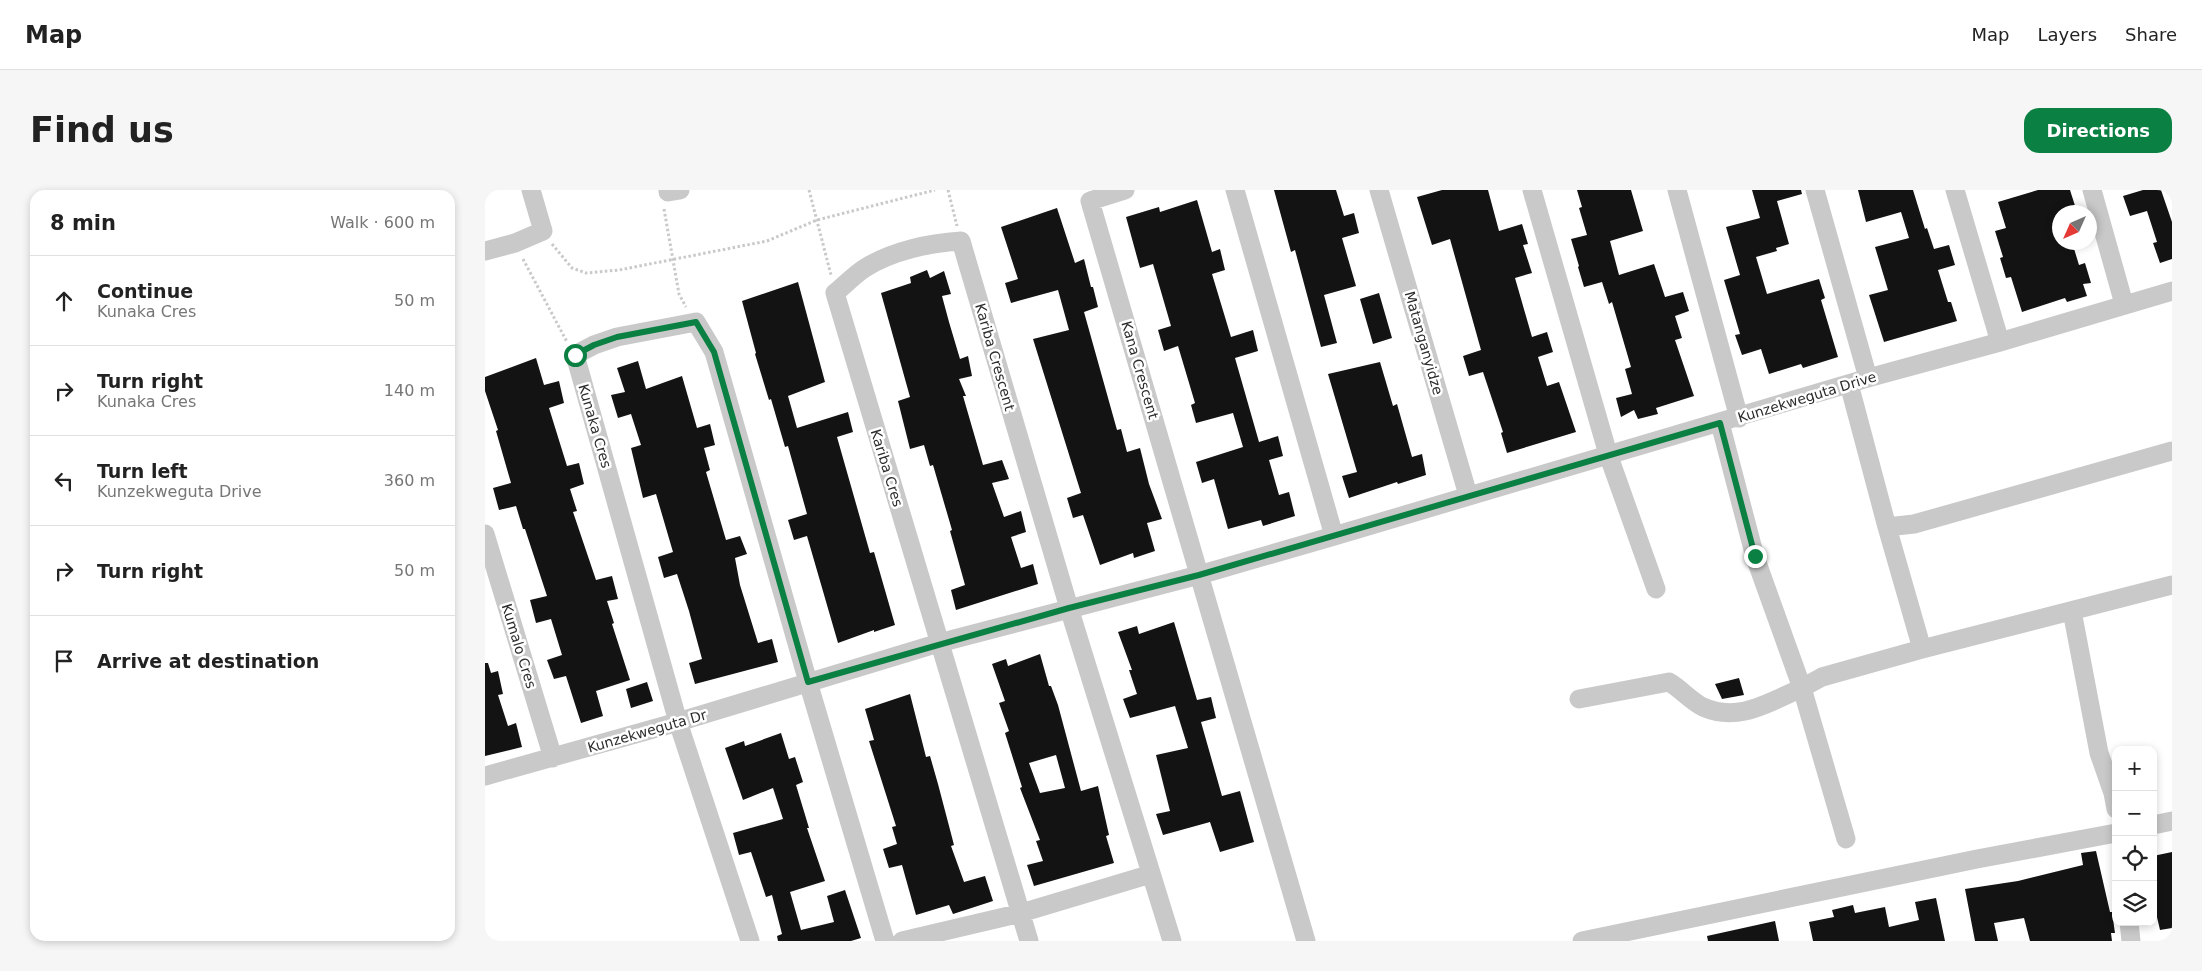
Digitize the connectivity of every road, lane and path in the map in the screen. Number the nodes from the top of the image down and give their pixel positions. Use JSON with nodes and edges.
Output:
{"nodes":[{"id":1,"x":531,"y":190,"type":"edge"},
{"id":2,"x":809,"y":190,"type":"edge"},
{"id":3,"x":935,"y":190,"type":"edge"},
{"id":4,"x":949,"y":190,"type":"edge"},
{"id":5,"x":1125,"y":190,"type":"edge"},
{"id":6,"x":1235,"y":190,"type":"edge"},
{"id":7,"x":1379,"y":190,"type":"edge"},
{"id":8,"x":1532,"y":190,"type":"edge"},
{"id":9,"x":1677,"y":190,"type":"edge"},
{"id":10,"x":1815,"y":190,"type":"edge"},
{"id":11,"x":1955,"y":190,"type":"edge"},
{"id":12,"x":2092,"y":190,"type":"edge"},
{"id":13,"x":672,"y":191,"type":"edge"},
{"id":14,"x":817,"y":220,"type":"junction"},
{"id":15,"x":543,"y":231,"type":"junction"},
{"id":16,"x":961,"y":241,"type":"junction"},
{"id":17,"x":515,"y":243,"type":"junction"},
{"id":18,"x":485,"y":252,"type":"edge"},
{"id":19,"x":672,"y":260,"type":"junction"},
{"id":20,"x":2172,"y":291,"type":"edge"},
{"id":21,"x":835,"y":292,"type":"junction"},
{"id":22,"x":2124,"y":304,"type":"junction"},
{"id":23,"x":696,"y":322,"type":"junction"},
{"id":24,"x":2000,"y":342,"type":"junction"},
{"id":25,"x":575,"y":355,"type":"junction"},
{"id":26,"x":1868,"y":378,"type":"junction"},
{"id":27,"x":1849,"y":384,"type":"junction"},
{"id":28,"x":1739,"y":418,"type":"junction"},
{"id":29,"x":1720,"y":423,"type":"junction"},
{"id":30,"x":2172,"y":451,"type":"edge"},
{"id":31,"x":1608,"y":454,"type":"junction"},
{"id":32,"x":1468,"y":496,"type":"junction"},
{"id":33,"x":1887,"y":527,"type":"junction"},
{"id":34,"x":485,"y":534,"type":"edge"},
{"id":35,"x":1333,"y":536,"type":"junction"},
{"id":36,"x":1199,"y":575,"type":"junction"},
{"id":37,"x":2172,"y":585,"type":"edge"},
{"id":38,"x":1656,"y":589,"type":"dead end"},
{"id":39,"x":1069,"y":608,"type":"junction"},
{"id":40,"x":2072,"y":611,"type":"junction"},
{"id":41,"x":939,"y":643,"type":"junction"},
{"id":42,"x":1922,"y":649,"type":"junction"},
{"id":43,"x":808,"y":682,"type":"junction"},
{"id":44,"x":1802,"y":688,"type":"junction"},
{"id":45,"x":1579,"y":699,"type":"dead end"},
{"id":46,"x":678,"y":722,"type":"junction"},
{"id":47,"x":553,"y":758,"type":"junction"},
{"id":48,"x":485,"y":776,"type":"edge"},
{"id":49,"x":2112,"y":791,"type":"edge"},
{"id":50,"x":2172,"y":821,"type":"edge"},
{"id":51,"x":2157,"y":824,"type":"edge"},
{"id":52,"x":2112,"y":834,"type":"edge"},
{"id":53,"x":1846,"y":839,"type":"dead end"},
{"id":54,"x":1151,"y":874,"type":"junction"},
{"id":55,"x":1021,"y":914,"type":"junction"},
{"id":56,"x":2129,"y":926,"type":"edge"},
{"id":57,"x":750,"y":941,"type":"edge"},
{"id":58,"x":885,"y":941,"type":"edge"},
{"id":59,"x":902,"y":941,"type":"edge"},
{"id":60,"x":1029,"y":941,"type":"edge"},
{"id":61,"x":1172,"y":941,"type":"edge"},
{"id":62,"x":1306,"y":941,"type":"edge"},
{"id":63,"x":1582,"y":941,"type":"edge"},
{"id":64,"x":2131,"y":941,"type":"edge"}],
"edges":[{"from":1,"to":15,"type":"street"},
{"from":2,"to":14,"type":"path"},
{"from":3,"to":14,"type":"path"},
{"from":4,"to":16,"type":"path"},
{"from":5,"to":36,"type":"street","name":"Kana Crescent"},
{"from":6,"to":35,"type":"street"},
{"from":7,"to":32,"type":"street","name":"Matanganyidze"},
{"from":8,"to":31,"type":"street"},
{"from":9,"to":28,"type":"street"},
{"from":10,"to":26,"type":"street"},
{"from":11,"to":24,"type":"street"},
{"from":12,"to":22,"type":"street"},
{"from":13,"to":19,"type":"path"},
{"from":14,"to":19,"type":"path"},
{"from":14,"to":21,"type":"path"},
{"from":15,"to":17,"type":"street"},
{"from":15,"to":19,"type":"path"},
{"from":16,"to":21,"type":"street"},
{"from":16,"to":39,"type":"street","name":"Kariba Crescent"},
{"from":17,"to":18,"type":"street"},
{"from":17,"to":25,"type":"path"},
{"from":19,"to":23,"type":"path"},
{"from":20,"to":22,"type":"street","name":"Kunzekweguta Drive"},
{"from":21,"to":41,"type":"street","name":"Kariba Cres"},
{"from":22,"to":24,"type":"street","name":"Kunzekweguta Drive"},
{"from":23,"to":25,"type":"street"},
{"from":23,"to":43,"type":"street"},
{"from":24,"to":26,"type":"street","name":"Kunzekweguta Drive"},
{"from":25,"to":46,"type":"street","name":"Kunaka Cres"},
{"from":26,"to":27,"type":"street","name":"Kunzekweguta Drive"},
{"from":27,"to":28,"type":"street","name":"Kunzekweguta Drive"},
{"from":27,"to":33,"type":"street"},
{"from":28,"to":29,"type":"street","name":"Kunzekweguta Drive"},
{"from":29,"to":31,"type":"street","name":"Kunzekweguta Drive"},
{"from":29,"to":44,"type":"street"},
{"from":30,"to":33,"type":"street"},
{"from":31,"to":32,"type":"street","name":"Kunzekweguta Drive"},
{"from":31,"to":38,"type":"street"},
{"from":32,"to":35,"type":"street","name":"Kunzekweguta Drive"},
{"from":33,"to":42,"type":"street"},
{"from":34,"to":47,"type":"street","name":"Kumalo Cres"},
{"from":35,"to":36,"type":"street","name":"Kunzekweguta Drive"},
{"from":36,"to":39,"type":"street","name":"Kunzekweguta Drive"},
{"from":36,"to":62,"type":"street"},
{"from":37,"to":40,"type":"street"},
{"from":39,"to":41,"type":"street","name":"Kunzekweguta Drive"},
{"from":39,"to":54,"type":"street","name":"Kariba Crescent"},
{"from":40,"to":42,"type":"street"},
{"from":40,"to":49,"type":"street"},
{"from":41,"to":43,"type":"street","name":"Kunzekweguta Drive"},
{"from":41,"to":55,"type":"street","name":"Kariba Cres"},
{"from":42,"to":44,"type":"street"},
{"from":43,"to":46,"type":"street","name":"Kunzekweguta Dr"},
{"from":43,"to":58,"type":"street"},
{"from":44,"to":45,"type":"street"},
{"from":44,"to":53,"type":"street"},
{"from":46,"to":47,"type":"street","name":"Kunzekweguta Dr"},
{"from":46,"to":57,"type":"street","name":"Kunaka Cres"},
{"from":47,"to":48,"type":"street","name":"Kunzekweguta Dr"},
{"from":50,"to":51,"type":"street"},
{"from":52,"to":63,"type":"street"},
{"from":54,"to":55,"type":"street"},
{"from":54,"to":61,"type":"street","name":"Kariba Crescent"},
{"from":55,"to":59,"type":"street"},
{"from":55,"to":60,"type":"street","name":"Kariba Cres"},
{"from":56,"to":64,"type":"street"}]}
